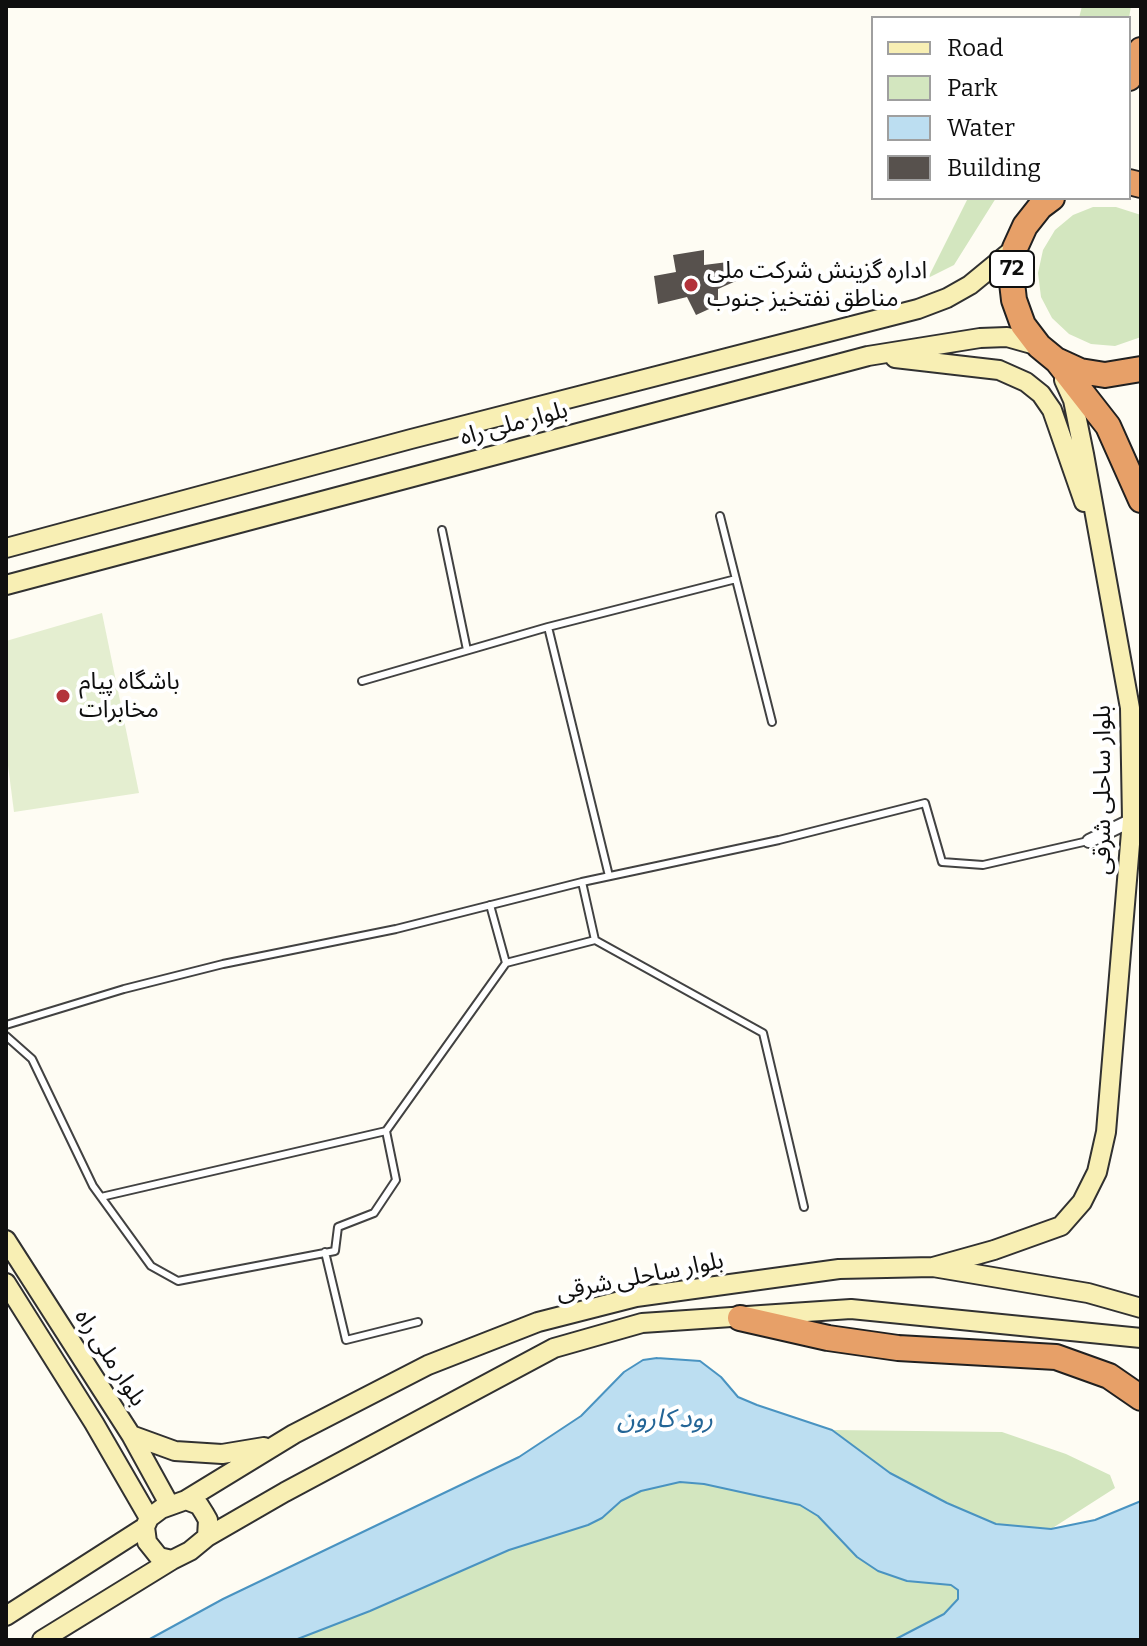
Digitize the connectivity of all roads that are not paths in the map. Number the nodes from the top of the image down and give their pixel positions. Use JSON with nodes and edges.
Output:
{"nodes":[{"id":1,"x":1141,"y":50,"type":"edge"},
{"id":2,"x":1131,"y":73,"type":"edge"},
{"id":3,"x":1046,"y":201,"type":"edge"},
{"id":4,"x":1015,"y":248,"type":"junction"},
{"id":5,"x":1048,"y":353,"type":"junction"},
{"id":6,"x":868,"y":356,"type":"junction"},
{"id":7,"x":1141,"y":369,"type":"edge"},
{"id":8,"x":411,"y":439,"type":"junction"},
{"id":9,"x":419,"y":473,"type":"junction"},
{"id":10,"x":1141,"y":500,"type":"edge"},
{"id":11,"x":720,"y":516,"type":"dead end"},
{"id":12,"x":1096,"y":527,"type":"junction"},
{"id":13,"x":442,"y":530,"type":"dead end"},
{"id":14,"x":6,"y":548,"type":"edge"},
{"id":15,"x":736,"y":579,"type":"junction"},
{"id":16,"x":6,"y":585,"type":"edge"},
{"id":17,"x":548,"y":627,"type":"junction"},
{"id":18,"x":467,"y":650,"type":"junction"},
{"id":19,"x":362,"y":681,"type":"dead end"},
{"id":20,"x":1130,"y":708,"type":"junction"},
{"id":21,"x":772,"y":722,"type":"dead end"},
{"id":22,"x":1141,"y":739,"type":"edge"},
{"id":23,"x":1132,"y":820,"type":"junction"},
{"id":24,"x":1089,"y":841,"type":"joint"},
{"id":25,"x":609,"y":876,"type":"junction"},
{"id":26,"x":582,"y":882,"type":"junction"},
{"id":27,"x":490,"y":905,"type":"junction"},
{"id":28,"x":595,"y":940,"type":"junction"},
{"id":29,"x":506,"y":963,"type":"junction"},
{"id":30,"x":6,"y":1025,"type":"edge"},
{"id":31,"x":6,"y":1036,"type":"edge"},
{"id":32,"x":386,"y":1131,"type":"junction"},
{"id":33,"x":101,"y":1197,"type":"junction"},
{"id":34,"x":804,"y":1207,"type":"dead end"},
{"id":35,"x":6,"y":1240,"type":"edge"},
{"id":36,"x":325,"y":1252,"type":"junction"},
{"id":37,"x":933,"y":1267,"type":"junction"},
{"id":38,"x":6,"y":1283,"type":"edge"},
{"id":39,"x":1141,"y":1308,"type":"edge"},
{"id":40,"x":740,"y":1318,"type":"junction"},
{"id":41,"x":418,"y":1322,"type":"dead end"},
{"id":42,"x":1141,"y":1338,"type":"edge"},
{"id":43,"x":1141,"y":1398,"type":"edge"},
{"id":44,"x":131,"y":1435,"type":"junction"},
{"id":45,"x":274,"y":1445,"type":"junction"},
{"id":46,"x":154,"y":1479,"type":"junction"},
{"id":47,"x":133,"y":1489,"type":"junction"},
{"id":48,"x":177,"y":1502,"type":"junction"},
{"id":49,"x":147,"y":1523,"type":"junction"},
{"id":50,"x":207,"y":1537,"type":"junction"},
{"id":51,"x":172,"y":1560,"type":"junction"},
{"id":52,"x":6,"y":1616,"type":"edge"},
{"id":53,"x":42,"y":1640,"type":"edge"}],
"edges":[{"from":1,"to":2,"type":"highway"},
{"from":3,"to":4,"type":"highway","number":"72"},
{"from":4,"to":5,"type":"highway","number":"72"},
{"from":4,"to":8,"type":"main road","name":"بلوار ملی راه"},
{"from":5,"to":6,"type":"main road","name":"بلوار ملی راه"},
{"from":5,"to":7,"type":"highway"},
{"from":5,"to":10,"type":"highway","number":"72"},
{"from":5,"to":12,"type":"main road","name":"بلوار ساحلی شرقی"},
{"from":6,"to":9,"type":"main road","name":"بلوار ملی راه"},
{"from":6,"to":12,"type":"main road"},
{"from":8,"to":9,"type":"main road"},
{"from":8,"to":14,"type":"main road","name":"بلوار ملی راه"},
{"from":9,"to":16,"type":"main road","name":"بلوار ملی راه"},
{"from":11,"to":15,"type":"lane"},
{"from":12,"to":20,"type":"main road","name":"بلوار ساحلی شرقی"},
{"from":13,"to":18,"type":"lane"},
{"from":15,"to":17,"type":"lane"},
{"from":15,"to":21,"type":"lane"},
{"from":17,"to":18,"type":"lane"},
{"from":17,"to":25,"type":"lane"},
{"from":18,"to":19,"type":"lane"},
{"from":20,"to":22,"type":"main road"},
{"from":20,"to":23,"type":"main road","name":"بلوار ساحلی شرقی"},
{"from":23,"to":24,"type":"street"},
{"from":23,"to":37,"type":"main road","name":"بلوار ساحلی شرقی"},
{"from":24,"to":25,"type":"lane"},
{"from":25,"to":26,"type":"lane"},
{"from":26,"to":27,"type":"lane"},
{"from":26,"to":28,"type":"lane"},
{"from":27,"to":29,"type":"lane"},
{"from":27,"to":30,"type":"lane"},
{"from":28,"to":29,"type":"lane"},
{"from":28,"to":34,"type":"lane"},
{"from":29,"to":32,"type":"lane"},
{"from":31,"to":33,"type":"lane"},
{"from":32,"to":33,"type":"lane"},
{"from":32,"to":36,"type":"lane"},
{"from":33,"to":36,"type":"lane"},
{"from":35,"to":44,"type":"main road","name":"بلوار ملی راه"},
{"from":36,"to":41,"type":"lane"},
{"from":37,"to":39,"type":"main road","name":"بلوار ساحلی شرقی"},
{"from":37,"to":45,"type":"main road","name":"بلوار ساحلی شرقی"},
{"from":38,"to":47,"type":"main road","name":"بلوار ملی راه"},
{"from":40,"to":42,"type":"main road","name":"بلوار ساحلی شرقی"},
{"from":40,"to":43,"type":"highway"},
{"from":40,"to":50,"type":"main road","name":"بلوار ساحلی شرقی"},
{"from":44,"to":45,"type":"main road"},
{"from":44,"to":46,"type":"main road","name":"بلوار ملی راه"},
{"from":45,"to":48,"type":"main road","name":"بلوار ساحلی شرقی"},
{"from":46,"to":47,"type":"main road"},
{"from":46,"to":48,"type":"main road","name":"بلوار ملی راه"},
{"from":47,"to":49,"type":"main road","name":"بلوار ملی راه"},
{"from":48,"to":49,"type":"main road"},
{"from":48,"to":50,"type":"main road"},
{"from":49,"to":51,"type":"main road"},
{"from":49,"to":52,"type":"main road"},
{"from":50,"to":51,"type":"main road"},
{"from":51,"to":53,"type":"main road"}]}
